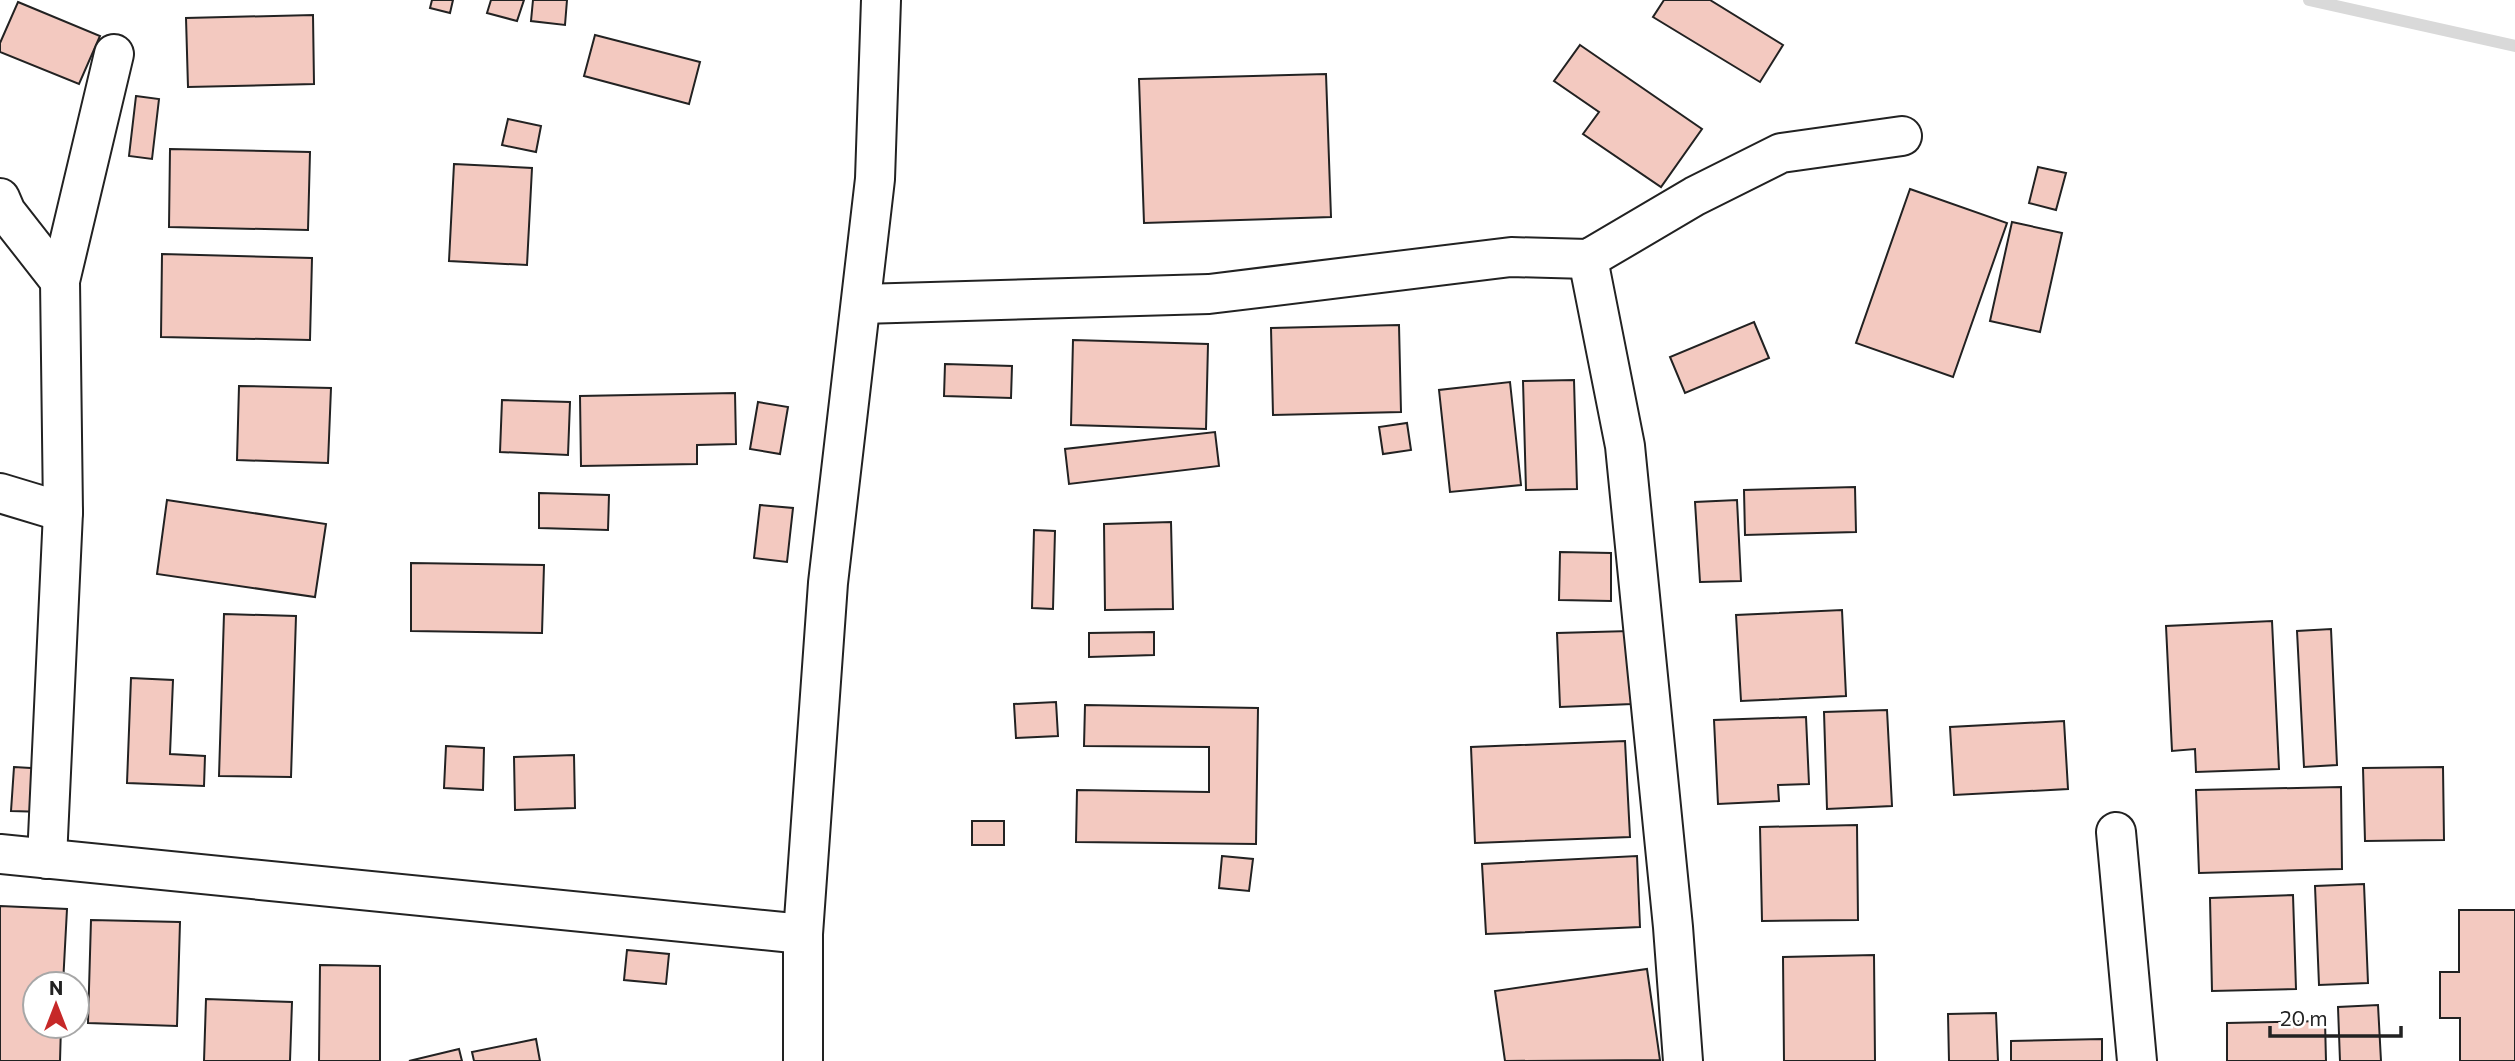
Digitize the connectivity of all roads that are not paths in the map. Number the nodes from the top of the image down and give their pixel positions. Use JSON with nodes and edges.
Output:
{"nodes":[{"id":1,"x":881,"y":0,"type":"edge"},
{"id":2,"x":114,"y":54,"type":"dead end"},
{"id":3,"x":1902,"y":136,"type":"dead end"},
{"id":4,"x":0,"y":198,"type":"edge"},
{"id":5,"x":1588,"y":260,"type":"junction"},
{"id":6,"x":60,"y":281,"type":"junction"},
{"id":7,"x":861,"y":304,"type":"junction"},
{"id":8,"x":0,"y":493,"type":"edge"},
{"id":9,"x":64,"y":512,"type":"junction"},
{"id":10,"x":2116,"y":832,"type":"dead end"},
{"id":11,"x":0,"y":854,"type":"edge"},
{"id":12,"x":47,"y":859,"type":"junction"},
{"id":13,"x":803,"y":934,"type":"junction"},
{"id":14,"x":803,"y":1061,"type":"edge"},
{"id":15,"x":1683,"y":1061,"type":"edge"},
{"id":16,"x":2137,"y":1061,"type":"edge"}],
"edges":[{"from":1,"to":7,"type":"street"},
{"from":2,"to":6,"type":"street"},
{"from":3,"to":5,"type":"street"},
{"from":4,"to":6,"type":"street"},
{"from":5,"to":7,"type":"street"},
{"from":5,"to":15,"type":"street"},
{"from":6,"to":9,"type":"street"},
{"from":7,"to":13,"type":"street"},
{"from":8,"to":9,"type":"street"},
{"from":9,"to":12,"type":"street"},
{"from":10,"to":16,"type":"street"},
{"from":11,"to":12,"type":"street"},
{"from":12,"to":13,"type":"street"},
{"from":13,"to":14,"type":"street"}]}
